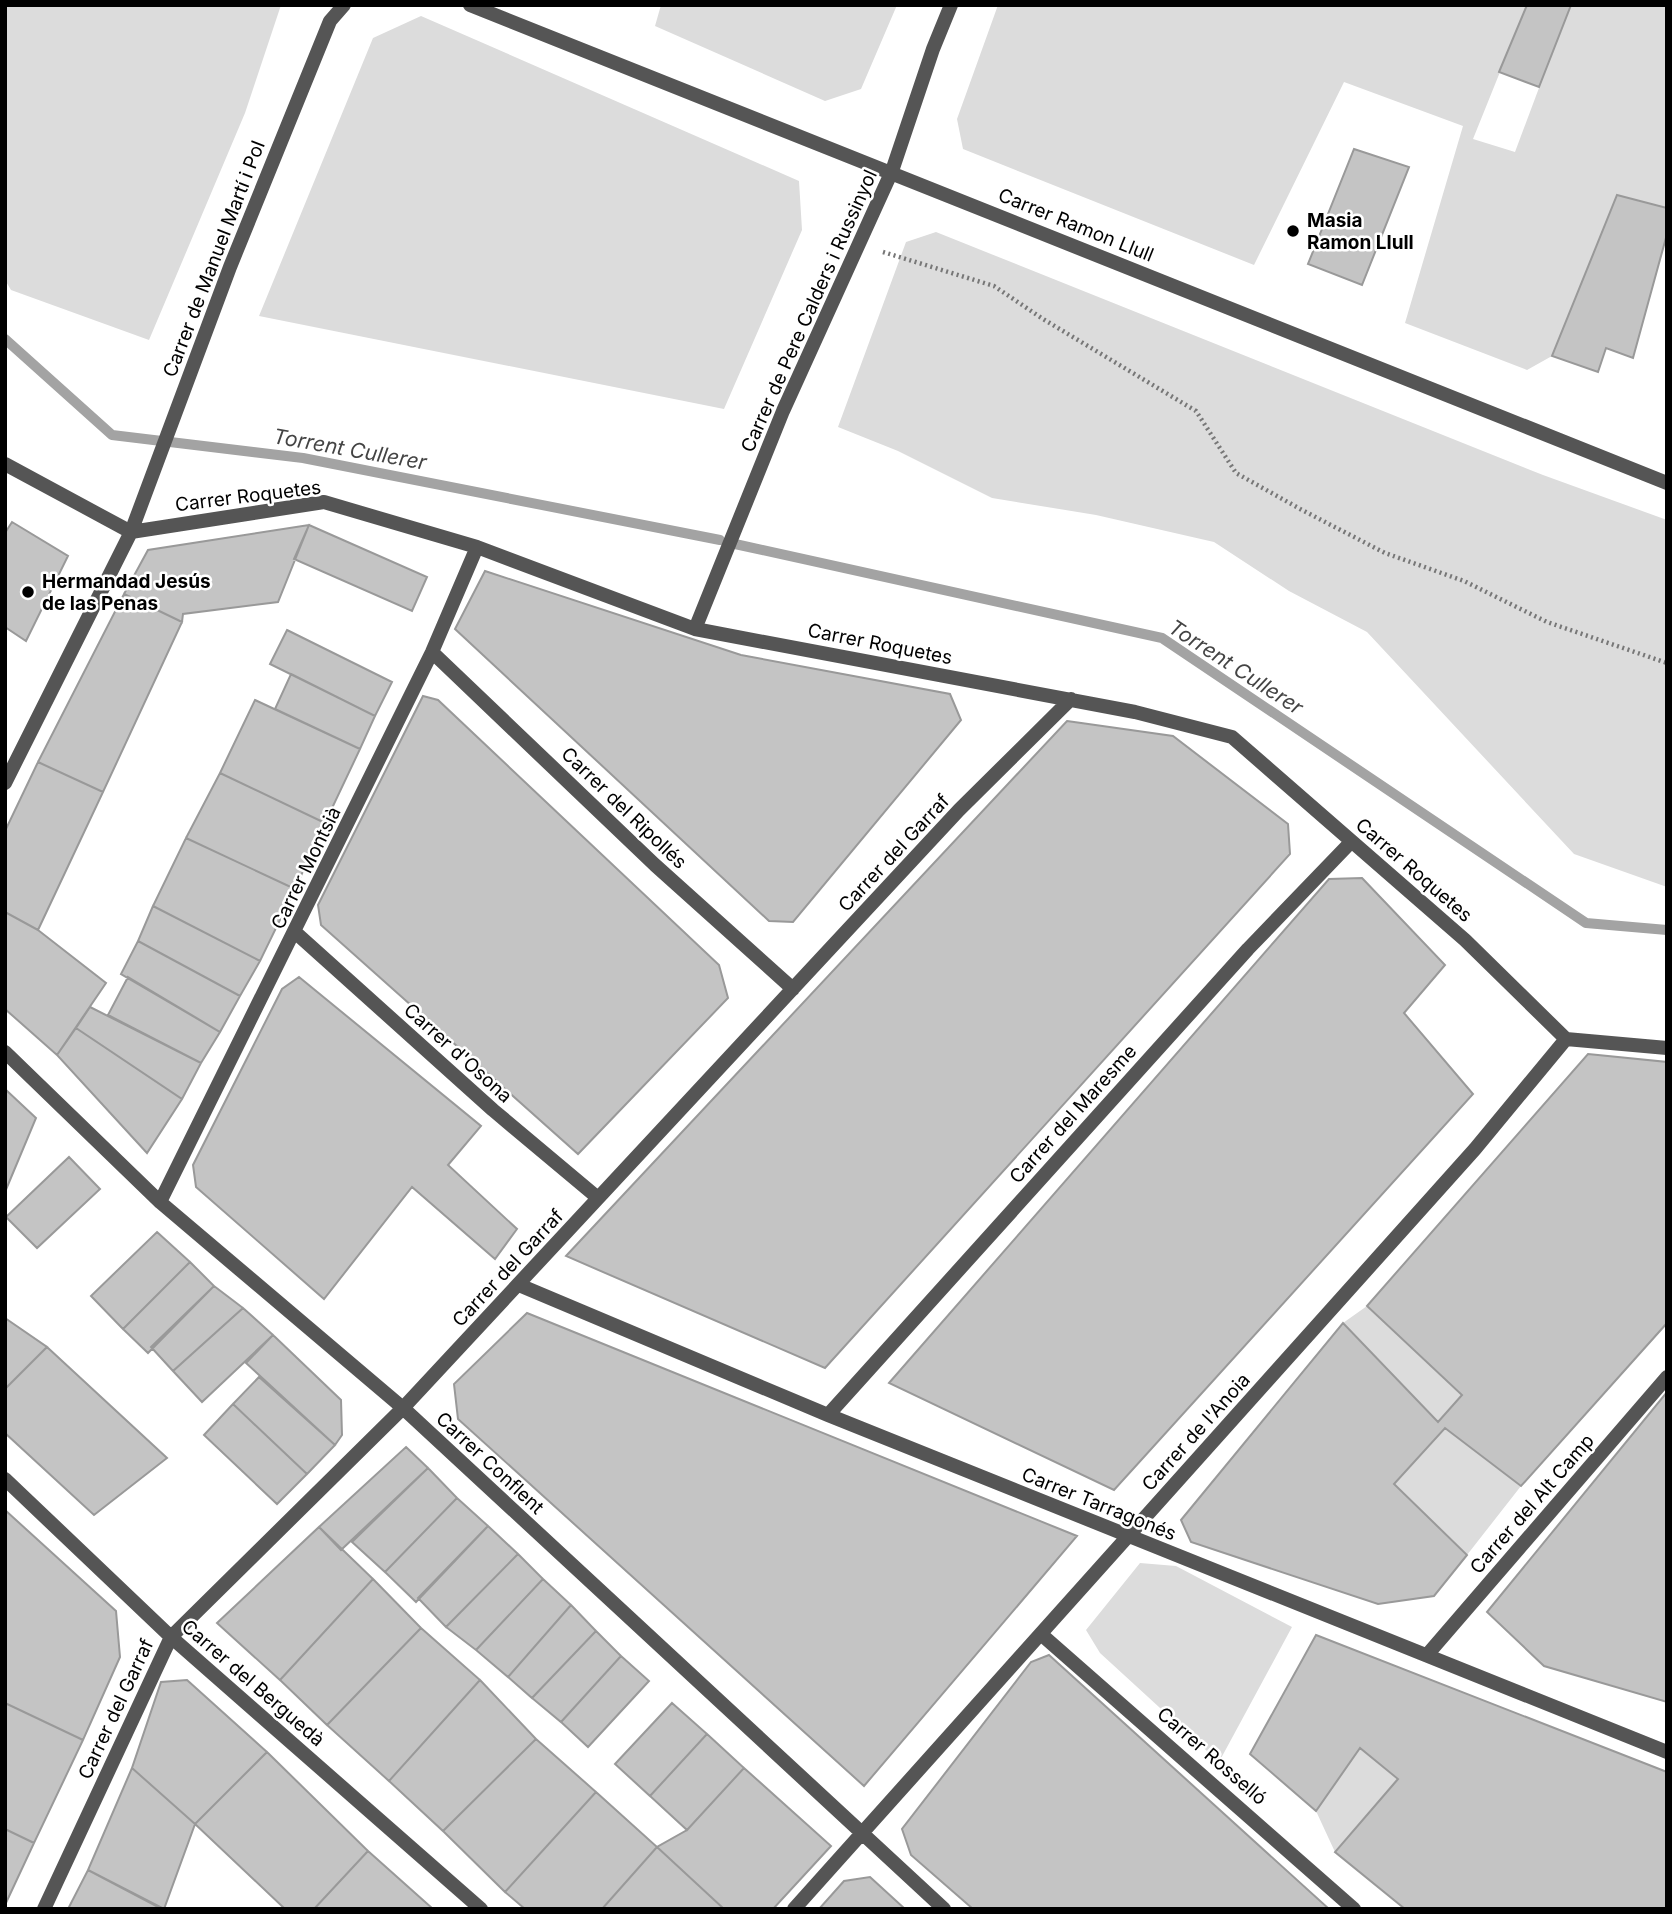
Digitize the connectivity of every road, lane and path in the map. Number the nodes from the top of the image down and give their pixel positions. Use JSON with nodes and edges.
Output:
{"nodes":[{"id":1,"x":344,"y":5,"type":"edge"},
{"id":2,"x":470,"y":5,"type":"edge"},
{"id":3,"x":951,"y":5,"type":"edge"},
{"id":4,"x":892,"y":172,"type":"junction"},
{"id":5,"x":859,"y":246,"type":"junction"},
{"id":6,"x":5,"y":464,"type":"edge"},
{"id":7,"x":1667,"y":483,"type":"edge"},
{"id":8,"x":131,"y":531,"type":"junction"},
{"id":9,"x":477,"y":547,"type":"junction"},
{"id":10,"x":695,"y":629,"type":"junction"},
{"id":11,"x":432,"y":652,"type":"junction"},
{"id":12,"x":1667,"y":663,"type":"edge"},
{"id":13,"x":1071,"y":699,"type":"junction"},
{"id":14,"x":5,"y":783,"type":"edge"},
{"id":15,"x":1351,"y":842,"type":"junction"},
{"id":16,"x":296,"y":933,"type":"junction"},
{"id":17,"x":793,"y":989,"type":"junction"},
{"id":18,"x":1566,"y":1039,"type":"junction"},
{"id":19,"x":1667,"y":1048,"type":"edge"},
{"id":20,"x":5,"y":1052,"type":"edge"},
{"id":21,"x":598,"y":1198,"type":"junction"},
{"id":22,"x":160,"y":1202,"type":"junction"},
{"id":23,"x":519,"y":1285,"type":"junction"},
{"id":24,"x":1667,"y":1377,"type":"edge"},
{"id":25,"x":403,"y":1408,"type":"junction"},
{"id":26,"x":828,"y":1415,"type":"junction"},
{"id":27,"x":5,"y":1479,"type":"edge"},
{"id":28,"x":1128,"y":1537,"type":"junction"},
{"id":29,"x":1042,"y":1634,"type":"junction"},
{"id":30,"x":171,"y":1637,"type":"junction"},
{"id":31,"x":1426,"y":1655,"type":"junction"},
{"id":32,"x":1667,"y":1752,"type":"edge"},
{"id":33,"x":861,"y":1835,"type":"junction"},
{"id":34,"x":44,"y":1909,"type":"edge"},
{"id":35,"x":481,"y":1909,"type":"edge"},
{"id":36,"x":794,"y":1909,"type":"edge"},
{"id":37,"x":944,"y":1909,"type":"edge"},
{"id":38,"x":1354,"y":1909,"type":"edge"}],
"edges":[{"from":1,"to":8,"type":"street","name":"Carrer de Manuel Martí i Pol"},
{"from":2,"to":4,"type":"street","name":"Carrer Ramon Llull"},
{"from":3,"to":4,"type":"street","name":"Carrer de Pere Calders i Russinyol"},
{"from":4,"to":5,"type":"street","name":"Carrer de Pere Calders i Russinyol"},
{"from":4,"to":7,"type":"street","name":"Carrer Ramon Llull"},
{"from":5,"to":10,"type":"street","name":"Carrer de Pere Calders i Russinyol"},
{"from":5,"to":12,"type":"path"},
{"from":6,"to":8,"type":"street"},
{"from":8,"to":9,"type":"street","name":"Carrer Roquetes"},
{"from":8,"to":14,"type":"street","name":"Carrer de Manuel Martí i Pol"},
{"from":9,"to":10,"type":"street","name":"Carrer Roquetes"},
{"from":9,"to":11,"type":"street","name":"Carrer Montsià"},
{"from":10,"to":13,"type":"street","name":"Carrer Roquetes"},
{"from":11,"to":16,"type":"street","name":"Carrer Montsià"},
{"from":11,"to":17,"type":"street","name":"Carrer del Ripollés"},
{"from":13,"to":15,"type":"street","name":"Carrer Roquetes"},
{"from":13,"to":17,"type":"street","name":"Carrer del Garraf"},
{"from":15,"to":18,"type":"street","name":"Carrer Roquetes"},
{"from":15,"to":26,"type":"street","name":"Carrer del Maresme"},
{"from":16,"to":21,"type":"street","name":"Carrer d'Osona"},
{"from":16,"to":22,"type":"street","name":"Carrer Montsià"},
{"from":17,"to":21,"type":"street","name":"Carrer del Garraf"},
{"from":18,"to":19,"type":"street"},
{"from":18,"to":28,"type":"street","name":"Carrer de l'Anoia"},
{"from":20,"to":22,"type":"street","name":"Carrer Conflent"},
{"from":21,"to":23,"type":"street","name":"Carrer del Garraf"},
{"from":22,"to":25,"type":"street","name":"Carrer Conflent"},
{"from":23,"to":25,"type":"street","name":"Carrer del Garraf"},
{"from":23,"to":26,"type":"street","name":"Carrer Tarragonés"},
{"from":24,"to":31,"type":"street","name":"Carrer del Alt Camp"},
{"from":25,"to":30,"type":"street","name":"Carrer del Garraf"},
{"from":25,"to":33,"type":"street","name":"Carrer Conflent"},
{"from":26,"to":28,"type":"street","name":"Carrer Tarragonés"},
{"from":27,"to":30,"type":"street","name":"Carrer del Berguedà"},
{"from":28,"to":29,"type":"street","name":"Carrer de l'Anoia"},
{"from":28,"to":31,"type":"street","name":"Carrer Tarragonés"},
{"from":29,"to":33,"type":"street","name":"Carrer de l'Anoia"},
{"from":29,"to":38,"type":"street","name":"Carrer Rosselló"},
{"from":30,"to":34,"type":"street","name":"Carrer del Garraf"},
{"from":30,"to":35,"type":"street","name":"Carrer del Berguedà"},
{"from":31,"to":32,"type":"street","name":"Carrer Tarragonés"},
{"from":33,"to":36,"type":"street","name":"Carrer de l'Anoia"},
{"from":33,"to":37,"type":"street","name":"Carrer Conflent"}]}
